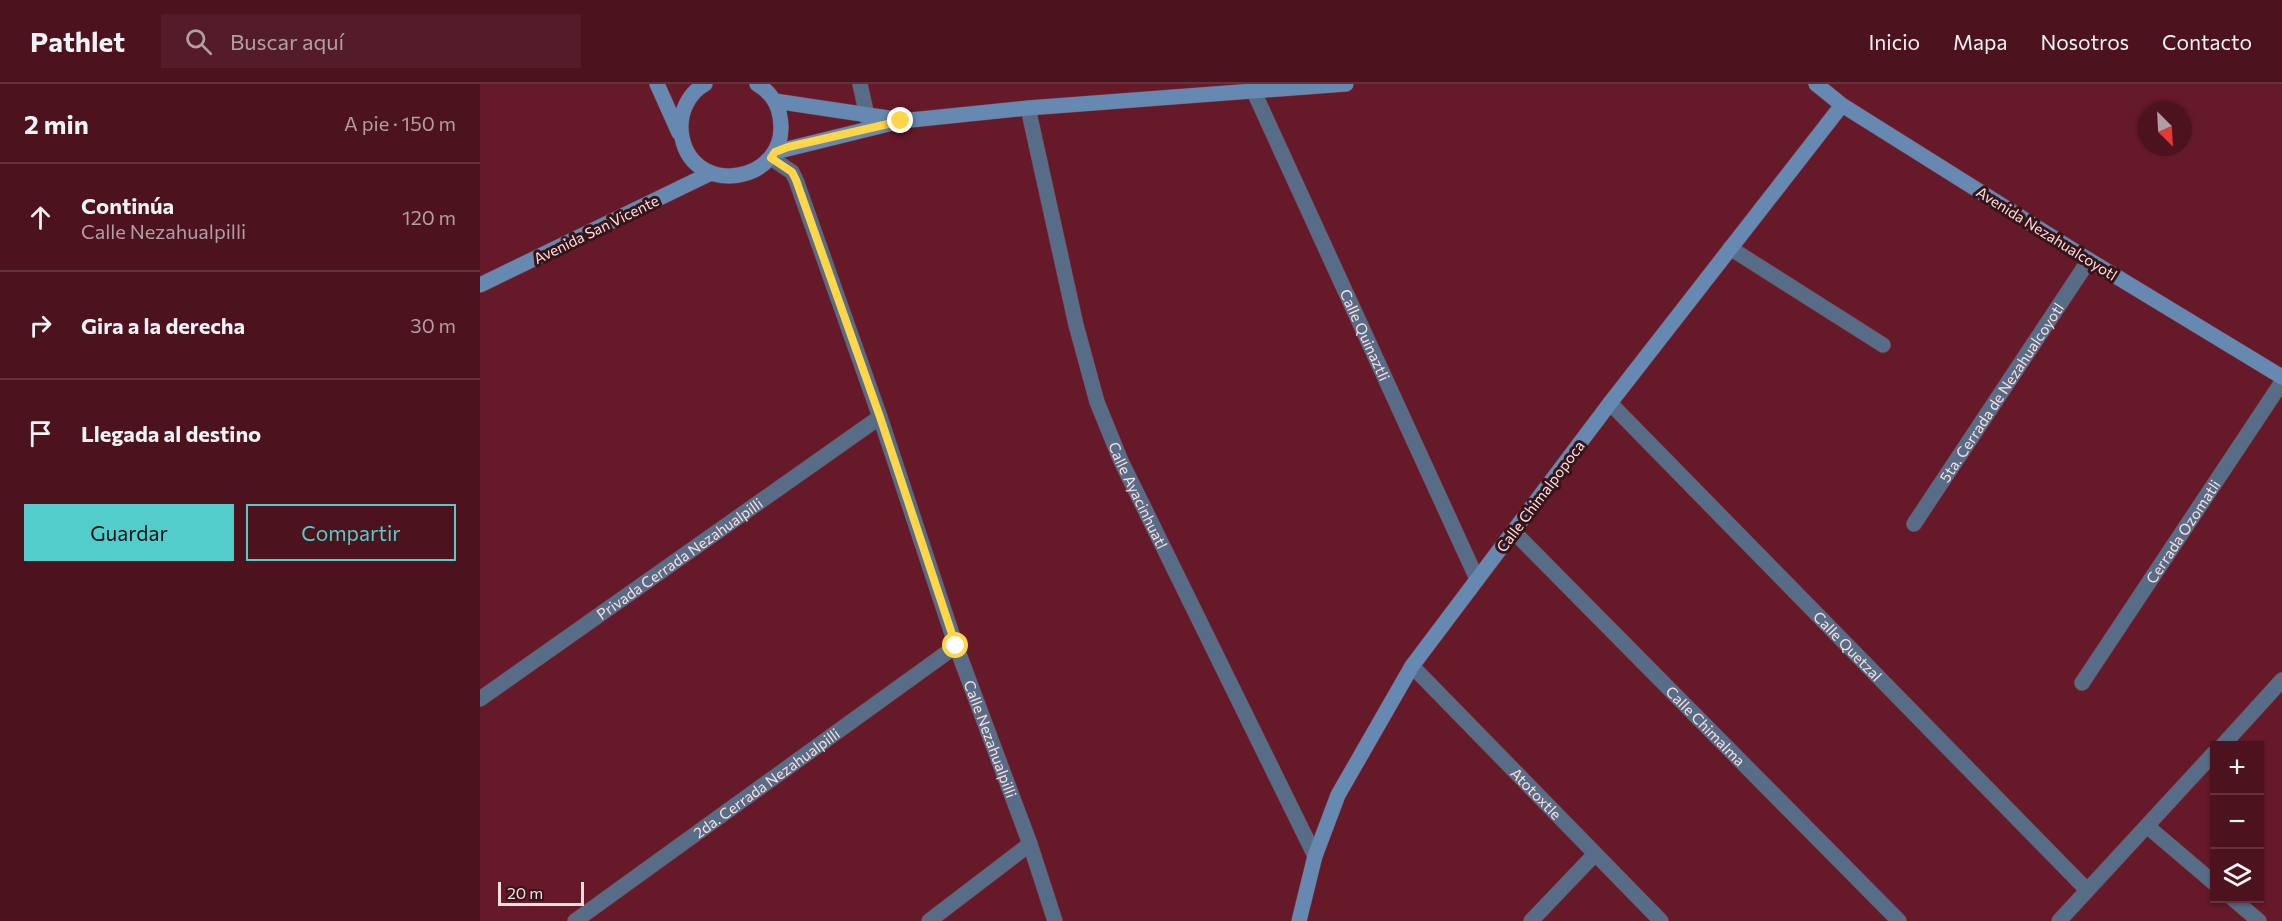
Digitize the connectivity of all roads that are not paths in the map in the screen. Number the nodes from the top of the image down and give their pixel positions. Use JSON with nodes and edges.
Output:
{"nodes":[{"id":1,"x":657,"y":84,"type":"edge"},
{"id":2,"x":705,"y":84,"type":"edge"},
{"id":3,"x":758,"y":84,"type":"edge"},
{"id":4,"x":860,"y":84,"type":"edge"},
{"id":5,"x":1346,"y":84,"type":"edge"},
{"id":6,"x":1816,"y":84,"type":"edge"},
{"id":7,"x":1254,"y":92,"type":"junction"},
{"id":8,"x":774,"y":101,"type":"junction"},
{"id":9,"x":1842,"y":105,"type":"junction"},
{"id":10,"x":1028,"y":108,"type":"junction"},
{"id":11,"x":868,"y":121,"type":"junction"},
{"id":12,"x":682,"y":140,"type":"junction"},
{"id":13,"x":773,"y":155,"type":"junction"},
{"id":14,"x":711,"y":173,"type":"junction"},
{"id":15,"x":1730,"y":248,"type":"junction"},
{"id":16,"x":2089,"y":260,"type":"junction"},
{"id":17,"x":480,"y":285,"type":"edge"},
{"id":18,"x":1883,"y":345,"type":"dead end"},
{"id":19,"x":2282,"y":377,"type":"edge"},
{"id":20,"x":2282,"y":382,"type":"edge"},
{"id":21,"x":1610,"y":403,"type":"junction"},
{"id":22,"x":880,"y":417,"type":"junction"},
{"id":23,"x":1914,"y":524,"type":"dead end"},
{"id":24,"x":1513,"y":531,"type":"junction"},
{"id":25,"x":1477,"y":579,"type":"junction"},
{"id":26,"x":956,"y":646,"type":"junction"},
{"id":27,"x":1412,"y":666,"type":"junction"},
{"id":28,"x":2282,"y":680,"type":"edge"},
{"id":29,"x":2082,"y":683,"type":"dead end"},
{"id":30,"x":480,"y":699,"type":"edge"},
{"id":31,"x":2227,"y":741,"type":"edge"},
{"id":32,"x":2210,"y":757,"type":"edge"},
{"id":33,"x":2147,"y":826,"type":"junction"},
{"id":34,"x":1030,"y":844,"type":"junction"},
{"id":35,"x":1595,"y":854,"type":"junction"},
{"id":36,"x":1315,"y":856,"type":"junction"},
{"id":37,"x":2210,"y":880,"type":"edge"},
{"id":38,"x":2087,"y":890,"type":"junction"},
{"id":39,"x":2238,"y":903,"type":"edge"},
{"id":40,"x":575,"y":921,"type":"edge"},
{"id":41,"x":929,"y":921,"type":"edge"},
{"id":42,"x":1055,"y":921,"type":"edge"},
{"id":43,"x":1299,"y":921,"type":"edge"},
{"id":44,"x":1531,"y":921,"type":"edge"},
{"id":45,"x":1661,"y":921,"type":"edge"},
{"id":46,"x":1899,"y":921,"type":"edge"},
{"id":47,"x":2059,"y":921,"type":"edge"},
{"id":48,"x":2259,"y":921,"type":"edge"}],
"edges":[{"from":1,"to":12,"type":"street"},
{"from":2,"to":12,"type":"street"},
{"from":3,"to":8,"type":"street"},
{"from":4,"to":11,"type":"street"},
{"from":5,"to":7,"type":"street"},
{"from":6,"to":9,"type":"street","name":"Avenida Nezahualcoyotl"},
{"from":7,"to":10,"type":"street"},
{"from":7,"to":25,"type":"street","name":"Calle Quinaztli"},
{"from":8,"to":11,"type":"street"},
{"from":8,"to":13,"type":"street"},
{"from":9,"to":15,"type":"street","name":"Calle Chimalpopoca"},
{"from":9,"to":16,"type":"street","name":"Avenida Nezahualcoyotl"},
{"from":10,"to":11,"type":"street"},
{"from":10,"to":36,"type":"street","name":"Calle Ayacinhuatl"},
{"from":11,"to":13,"type":"street"},
{"from":12,"to":14,"type":"street"},
{"from":13,"to":14,"type":"street"},
{"from":13,"to":22,"type":"street","name":"Calle Nezahualpilli"},
{"from":14,"to":17,"type":"street","name":"Avenida San Vicente"},
{"from":15,"to":18,"type":"street"},
{"from":15,"to":21,"type":"street","name":"Calle Chimalpopoca"},
{"from":16,"to":19,"type":"street","name":"Avenida Nezahualcoyotl"},
{"from":16,"to":23,"type":"street","name":"5ta. Cerrada de Nezahualcoyotl"},
{"from":20,"to":29,"type":"street","name":"Cerrada Ozomatli"},
{"from":21,"to":24,"type":"street","name":"Calle Chimalpopoca"},
{"from":21,"to":38,"type":"street","name":"Calle Quetzal"},
{"from":22,"to":26,"type":"street","name":"Calle Nezahualpilli"},
{"from":22,"to":30,"type":"street","name":"Privada Cerrada Nezahualpilli"},
{"from":24,"to":25,"type":"street","name":"Calle Chimalpopoca"},
{"from":24,"to":46,"type":"street","name":"Calle Chimalma"},
{"from":25,"to":27,"type":"street","name":"Calle Chimalpopoca"},
{"from":26,"to":34,"type":"street","name":"Calle Nezahualpilli"},
{"from":26,"to":40,"type":"street","name":"2da. Cerrada Nezahualpilli"},
{"from":27,"to":35,"type":"street","name":"Atotoxtle"},
{"from":27,"to":36,"type":"street","name":"Calle Chimalpopoca"},
{"from":28,"to":31,"type":"street"},
{"from":32,"to":33,"type":"street"},
{"from":33,"to":37,"type":"street"},
{"from":33,"to":38,"type":"street"},
{"from":34,"to":41,"type":"street"},
{"from":34,"to":42,"type":"street","name":"Calle Nezahualpilli"},
{"from":35,"to":44,"type":"street"},
{"from":35,"to":45,"type":"street","name":"Atotoxtle"},
{"from":36,"to":43,"type":"street","name":"Calle Chimalpopoca"},
{"from":38,"to":47,"type":"street"},
{"from":39,"to":48,"type":"street"}]}
